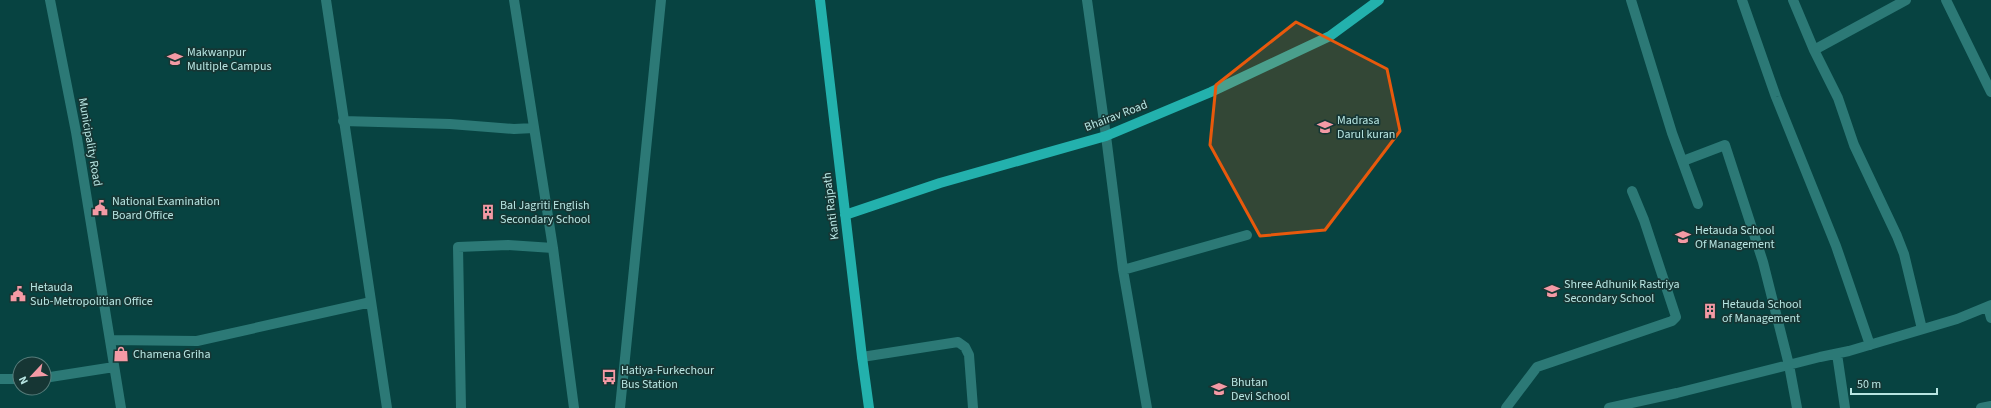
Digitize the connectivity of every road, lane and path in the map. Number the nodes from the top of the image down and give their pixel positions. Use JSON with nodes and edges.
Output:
{"nodes":[{"id":1,"x":50,"y":0,"type":"edge"},
{"id":2,"x":326,"y":0,"type":"edge"},
{"id":3,"x":514,"y":0,"type":"edge"},
{"id":4,"x":661,"y":0,"type":"edge"},
{"id":5,"x":820,"y":0,"type":"edge"},
{"id":6,"x":1087,"y":0,"type":"edge"},
{"id":7,"x":1379,"y":0,"type":"edge"},
{"id":8,"x":1631,"y":0,"type":"edge"},
{"id":9,"x":1742,"y":0,"type":"edge"},
{"id":10,"x":1793,"y":0,"type":"edge"},
{"id":11,"x":1906,"y":0,"type":"edge"},
{"id":12,"x":1946,"y":0,"type":"edge"},
{"id":13,"x":1814,"y":50,"type":"junction"},
{"id":14,"x":1991,"y":92,"type":"edge"},
{"id":15,"x":344,"y":121,"type":"junction"},
{"id":16,"x":534,"y":128,"type":"junction"},
{"id":17,"x":1106,"y":136,"type":"junction"},
{"id":18,"x":1683,"y":162,"type":"junction"},
{"id":19,"x":1632,"y":191,"type":"dead end"},
{"id":20,"x":1698,"y":204,"type":"dead end"},
{"id":21,"x":845,"y":215,"type":"junction"},
{"id":22,"x":1247,"y":235,"type":"dead end"},
{"id":23,"x":554,"y":248,"type":"junction"},
{"id":24,"x":1123,"y":270,"type":"junction"},
{"id":25,"x":371,"y":302,"type":"junction"},
{"id":26,"x":1989,"y":306,"type":"edge"},
{"id":27,"x":1991,"y":318,"type":"edge"},
{"id":28,"x":1922,"y":329,"type":"junction"},
{"id":29,"x":110,"y":340,"type":"junction"},
{"id":30,"x":1870,"y":345,"type":"junction"},
{"id":31,"x":1837,"y":354,"type":"junction"},
{"id":32,"x":862,"y":357,"type":"junction"},
{"id":33,"x":1789,"y":365,"type":"junction"},
{"id":34,"x":114,"y":367,"type":"junction"},
{"id":35,"x":52,"y":377,"type":"edge"},
{"id":36,"x":0,"y":379,"type":"edge"},
{"id":37,"x":12,"y":379,"type":"edge"},
{"id":38,"x":1991,"y":406,"type":"edge"},
{"id":39,"x":121,"y":408,"type":"edge"},
{"id":40,"x":387,"y":408,"type":"edge"},
{"id":41,"x":461,"y":408,"type":"edge"},
{"id":42,"x":574,"y":408,"type":"edge"},
{"id":43,"x":620,"y":408,"type":"edge"},
{"id":44,"x":869,"y":408,"type":"edge"},
{"id":45,"x":973,"y":408,"type":"edge"},
{"id":46,"x":1147,"y":408,"type":"edge"},
{"id":47,"x":1506,"y":408,"type":"edge"},
{"id":48,"x":1609,"y":408,"type":"edge"},
{"id":49,"x":1797,"y":408,"type":"edge"},
{"id":50,"x":1845,"y":408,"type":"edge"},
{"id":51,"x":1981,"y":408,"type":"edge"}],
"edges":[{"from":1,"to":29,"type":"street","name":"Municipality Road"},
{"from":2,"to":15,"type":"street"},
{"from":3,"to":16,"type":"street"},
{"from":4,"to":43,"type":"street"},
{"from":5,"to":21,"type":"main road","name":"Kanti Rajpath"},
{"from":6,"to":17,"type":"street"},
{"from":7,"to":17,"type":"main road","name":"Bhairav Road"},
{"from":8,"to":18,"type":"street"},
{"from":9,"to":30,"type":"street"},
{"from":10,"to":13,"type":"street"},
{"from":11,"to":13,"type":"street"},
{"from":12,"to":14,"type":"street"},
{"from":13,"to":28,"type":"street"},
{"from":15,"to":16,"type":"street"},
{"from":15,"to":25,"type":"street"},
{"from":16,"to":23,"type":"street"},
{"from":17,"to":21,"type":"main road","name":"Bhairav Road"},
{"from":17,"to":24,"type":"street"},
{"from":18,"to":20,"type":"street"},
{"from":18,"to":33,"type":"street"},
{"from":19,"to":47,"type":"street"},
{"from":21,"to":32,"type":"main road","name":"Kanti Rajpath"},
{"from":22,"to":24,"type":"street"},
{"from":23,"to":41,"type":"street"},
{"from":23,"to":42,"type":"street"},
{"from":24,"to":46,"type":"street"},
{"from":25,"to":29,"type":"street"},
{"from":25,"to":40,"type":"street"},
{"from":26,"to":27,"type":"street"},
{"from":26,"to":28,"type":"street"},
{"from":28,"to":30,"type":"street"},
{"from":29,"to":34,"type":"street","name":"Municipality Road"},
{"from":30,"to":31,"type":"street"},
{"from":31,"to":33,"type":"street"},
{"from":31,"to":50,"type":"street"},
{"from":32,"to":44,"type":"main road","name":"Kanti Rajpath"},
{"from":32,"to":45,"type":"street"},
{"from":33,"to":48,"type":"street"},
{"from":33,"to":49,"type":"street"},
{"from":34,"to":35,"type":"street"},
{"from":34,"to":39,"type":"street","name":"Municipality Road"},
{"from":36,"to":37,"type":"street"},
{"from":38,"to":51,"type":"street"}]}
